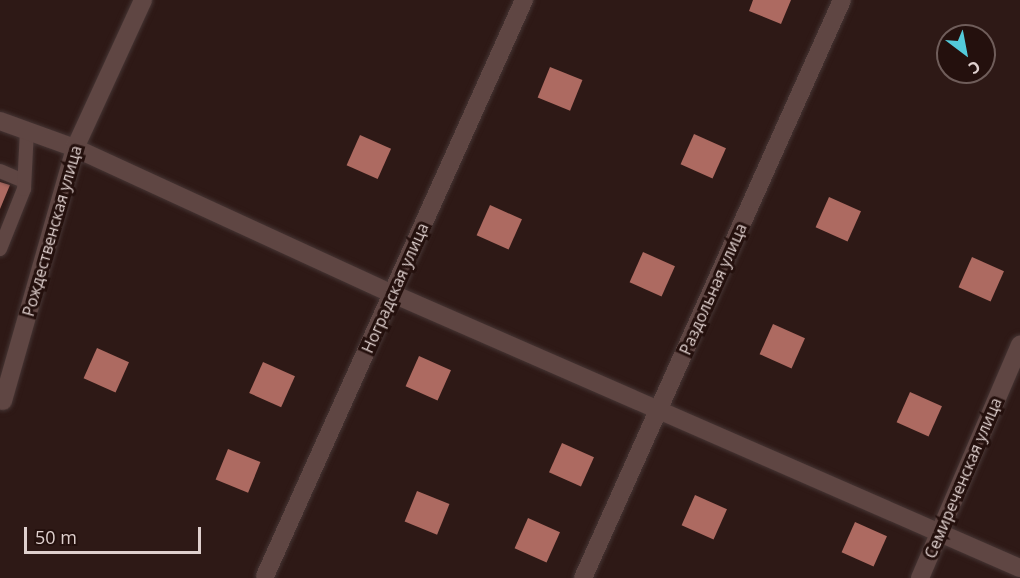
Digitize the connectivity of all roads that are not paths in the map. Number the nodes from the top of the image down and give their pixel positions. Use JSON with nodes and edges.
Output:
{"nodes":[{"id":1,"x":144,"y":0,"type":"edge"},
{"id":2,"x":524,"y":0,"type":"edge"},
{"id":3,"x":842,"y":0,"type":"edge"},
{"id":4,"x":0,"y":121,"type":"edge"},
{"id":5,"x":27,"y":130,"type":"junction"},
{"id":6,"x":75,"y":148,"type":"junction"},
{"id":7,"x":0,"y":171,"type":"edge"},
{"id":8,"x":24,"y":181,"type":"junction"},
{"id":9,"x":0,"y":249,"type":"edge"},
{"id":10,"x":393,"y":294,"type":"junction"},
{"id":11,"x":1020,"y":345,"type":"edge"},
{"id":12,"x":3,"y":400,"type":"dead end"},
{"id":13,"x":658,"y":411,"type":"junction"},
{"id":14,"x":939,"y":535,"type":"junction"},
{"id":15,"x":1020,"y":568,"type":"edge"},
{"id":16,"x":265,"y":576,"type":"dead end"},
{"id":17,"x":583,"y":578,"type":"edge"},
{"id":18,"x":920,"y":578,"type":"edge"}],
"edges":[{"from":1,"to":6,"type":"street","name":"Рождественская улица"},
{"from":2,"to":10,"type":"street","name":"Ноградская улица"},
{"from":3,"to":13,"type":"street","name":"Раздольная улица"},
{"from":4,"to":5,"type":"street"},
{"from":5,"to":6,"type":"street"},
{"from":5,"to":8,"type":"lane"},
{"from":6,"to":10,"type":"street"},
{"from":6,"to":12,"type":"street","name":"Рождественская улица"},
{"from":7,"to":8,"type":"lane"},
{"from":8,"to":9,"type":"lane"},
{"from":10,"to":13,"type":"street"},
{"from":10,"to":16,"type":"street","name":"Ноградская улица"},
{"from":11,"to":14,"type":"street","name":"Семиреченская улица"},
{"from":13,"to":14,"type":"street"},
{"from":13,"to":17,"type":"street","name":"Раздольная улица"},
{"from":14,"to":15,"type":"street"},
{"from":14,"to":18,"type":"street","name":"Семиреченская улица"}]}
